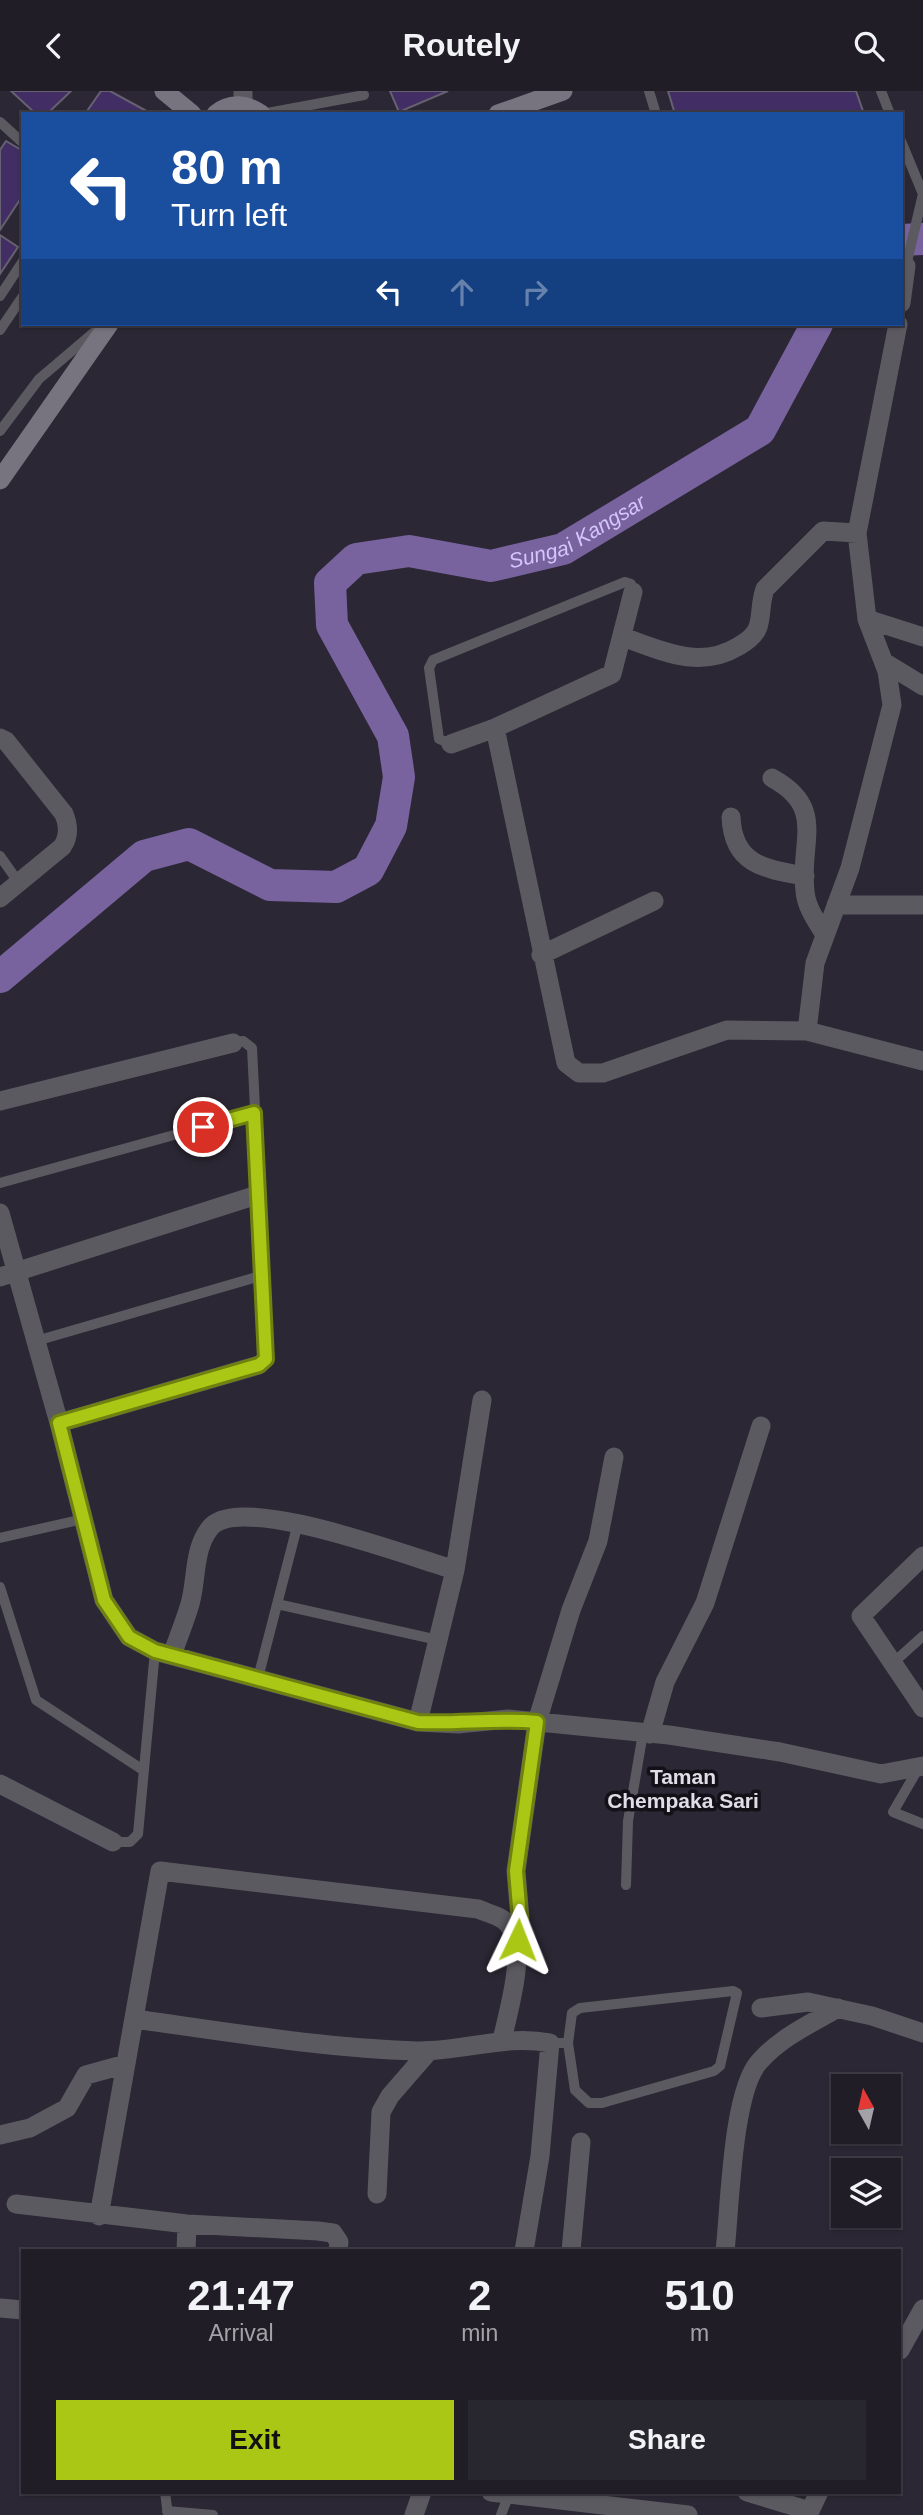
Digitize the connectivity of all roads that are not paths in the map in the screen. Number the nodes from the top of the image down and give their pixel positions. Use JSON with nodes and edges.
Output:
{"nodes":[{"id":1,"x":164,"y":91,"type":"edge"},
{"id":2,"x":563,"y":91,"type":"edge"},
{"id":3,"x":649,"y":91,"type":"edge"},
{"id":4,"x":881,"y":91,"type":"edge"},
{"id":5,"x":364,"y":95,"type":"dead end"},
{"id":6,"x":528,"y":97,"type":"edge"},
{"id":7,"x":243,"y":98,"type":"edge"},
{"id":8,"x":190,"y":112,"type":"edge"},
{"id":9,"x":220,"y":112,"type":"edge"},
{"id":10,"x":260,"y":112,"type":"edge"},
{"id":11,"x":273,"y":112,"type":"edge"},
{"id":12,"x":502,"y":112,"type":"edge"},
{"id":13,"x":655,"y":112,"type":"edge"},
{"id":14,"x":889,"y":112,"type":"edge"},
{"id":15,"x":0,"y":122,"type":"edge"},
{"id":16,"x":21,"y":141,"type":"edge"},
{"id":17,"x":903,"y":146,"type":"edge"},
{"id":18,"x":923,"y":194,"type":"edge"},
{"id":19,"x":21,"y":264,"type":"edge"},
{"id":20,"x":906,"y":266,"type":"joint"},
{"id":21,"x":903,"y":288,"type":"edge"},
{"id":22,"x":0,"y":296,"type":"edge"},
{"id":23,"x":21,"y":299,"type":"edge"},
{"id":24,"x":101,"y":326,"type":"edge"},
{"id":25,"x":108,"y":326,"type":"edge"},
{"id":26,"x":898,"y":326,"type":"edge"},
{"id":27,"x":0,"y":330,"type":"edge"},
{"id":28,"x":0,"y":431,"type":"edge"},
{"id":29,"x":0,"y":480,"type":"edge"},
{"id":30,"x":858,"y":533,"type":"junction"},
{"id":31,"x":633,"y":591,"type":"joint"},
{"id":32,"x":867,"y":619,"type":"junction"},
{"id":33,"x":623,"y":637,"type":"junction"},
{"id":34,"x":923,"y":637,"type":"edge"},
{"id":35,"x":884,"y":662,"type":"junction"},
{"id":36,"x":923,"y":686,"type":"edge"},
{"id":37,"x":495,"y":728,"type":"junction"},
{"id":38,"x":0,"y":738,"type":"edge"},
{"id":39,"x":451,"y":744,"type":"joint"},
{"id":40,"x":772,"y":778,"type":"dead end"},
{"id":41,"x":731,"y":817,"type":"dead end"},
{"id":42,"x":0,"y":856,"type":"edge"},
{"id":43,"x":805,"y":876,"type":"junction"},
{"id":44,"x":19,"y":883,"type":"junction"},
{"id":45,"x":0,"y":898,"type":"edge"},
{"id":46,"x":654,"y":901,"type":"dead end"},
{"id":47,"x":836,"y":905,"type":"junction"},
{"id":48,"x":923,"y":905,"type":"edge"},
{"id":49,"x":825,"y":935,"type":"junction"},
{"id":50,"x":541,"y":955,"type":"junction"},
{"id":51,"x":807,"y":1031,"type":"junction"},
{"id":52,"x":233,"y":1043,"type":"joint"},
{"id":53,"x":923,"y":1061,"type":"edge"},
{"id":54,"x":0,"y":1101,"type":"edge"},
{"id":55,"x":254,"y":1113,"type":"junction"},
{"id":56,"x":0,"y":1183,"type":"edge"},
{"id":57,"x":257,"y":1195,"type":"junction"},
{"id":58,"x":0,"y":1213,"type":"edge"},
{"id":59,"x":8,"y":1275,"type":"edge"},
{"id":60,"x":264,"y":1275,"type":"junction"},
{"id":61,"x":36,"y":1341,"type":"junction"},
{"id":62,"x":259,"y":1365,"type":"joint"},
{"id":63,"x":482,"y":1400,"type":"dead end"},
{"id":64,"x":59,"y":1423,"type":"junction"},
{"id":65,"x":761,"y":1426,"type":"dead end"},
{"id":66,"x":614,"y":1457,"type":"dead end"},
{"id":67,"x":83,"y":1518,"type":"junction"},
{"id":68,"x":298,"y":1523,"type":"junction"},
{"id":69,"x":0,"y":1538,"type":"edge"},
{"id":70,"x":923,"y":1556,"type":"edge"},
{"id":71,"x":455,"y":1570,"type":"junction"},
{"id":72,"x":0,"y":1587,"type":"edge"},
{"id":73,"x":277,"y":1604,"type":"junction"},
{"id":74,"x":923,"y":1636,"type":"edge"},
{"id":75,"x":438,"y":1640,"type":"junction"},
{"id":76,"x":164,"y":1653,"type":"junction"},
{"id":77,"x":893,"y":1664,"type":"junction"},
{"id":78,"x":258,"y":1678,"type":"junction"},
{"id":79,"x":923,"y":1707,"type":"edge"},
{"id":80,"x":418,"y":1722,"type":"junction"},
{"id":81,"x":537,"y":1722,"type":"junction"},
{"id":82,"x":647,"y":1733,"type":"junction"},
{"id":83,"x":921,"y":1767,"type":"edge"},
{"id":84,"x":143,"y":1770,"type":"junction"},
{"id":85,"x":1,"y":1787,"type":"edge"},
{"id":86,"x":923,"y":1824,"type":"edge"},
{"id":87,"x":113,"y":1842,"type":"joint"},
{"id":88,"x":626,"y":1885,"type":"dead end"},
{"id":89,"x":518,"y":1940,"type":"junction"},
{"id":90,"x":761,"y":2008,"type":"dead end"},
{"id":91,"x":838,"y":2008,"type":"junction"},
{"id":92,"x":135,"y":2019,"type":"junction"},
{"id":93,"x":923,"y":2033,"type":"edge"},
{"id":94,"x":502,"y":2040,"type":"junction"},
{"id":95,"x":559,"y":2043,"type":"junction"},
{"id":96,"x":429,"y":2051,"type":"junction"},
{"id":97,"x":126,"y":2064,"type":"junction"},
{"id":98,"x":0,"y":2135,"type":"edge"},
{"id":99,"x":581,"y":2142,"type":"dead end"},
{"id":100,"x":377,"y":2194,"type":"dead end"},
{"id":101,"x":16,"y":2204,"type":"dead end"},
{"id":102,"x":99,"y":2216,"type":"junction"},
{"id":103,"x":187,"y":2224,"type":"junction"},
{"id":104,"x":186,"y":2249,"type":"edge"},
{"id":105,"x":338,"y":2249,"type":"edge"},
{"id":106,"x":524,"y":2249,"type":"edge"},
{"id":107,"x":571,"y":2249,"type":"edge"},
{"id":108,"x":725,"y":2249,"type":"edge"},
{"id":109,"x":0,"y":2308,"type":"edge"},
{"id":110,"x":923,"y":2309,"type":"edge"},
{"id":111,"x":21,"y":2310,"type":"edge"},
{"id":112,"x":901,"y":2348,"type":"edge"},
{"id":113,"x":165,"y":2494,"type":"edge"},
{"id":114,"x":421,"y":2494,"type":"edge"},
{"id":115,"x":500,"y":2494,"type":"edge"},
{"id":116,"x":505,"y":2494,"type":"edge"},
{"id":117,"x":753,"y":2494,"type":"edge"},
{"id":118,"x":818,"y":2494,"type":"edge"},
{"id":119,"x":582,"y":2509,"type":"edge"},
{"id":120,"x":167,"y":2513,"type":"edge"},
{"id":121,"x":665,"y":2513,"type":"edge"},
{"id":122,"x":809,"y":2513,"type":"edge"},
{"id":123,"x":213,"y":2515,"type":"edge"},
{"id":124,"x":414,"y":2515,"type":"edge"},
{"id":125,"x":501,"y":2515,"type":"edge"},
{"id":126,"x":688,"y":2515,"type":"edge"}],
"edges":[{"from":1,"to":8,"type":"main road"},
{"from":2,"to":6,"type":"main road"},
{"from":3,"to":13,"type":"lane"},
{"from":4,"to":14,"type":"lane"},
{"from":5,"to":11,"type":"lane"},
{"from":6,"to":12,"type":"main road"},
{"from":7,"to":9,"type":"main road"},
{"from":7,"to":10,"type":"main road"},
{"from":15,"to":16,"type":"lane"},
{"from":17,"to":18,"type":"lane"},
{"from":18,"to":20,"type":"lane"},
{"from":19,"to":22,"type":"lane"},
{"from":20,"to":21,"type":"street"},
{"from":23,"to":27,"type":"lane"},
{"from":24,"to":28,"type":"lane"},
{"from":25,"to":29,"type":"main road"},
{"from":26,"to":30,"type":"street"},
{"from":30,"to":32,"type":"street"},
{"from":30,"to":33,"type":"street"},
{"from":31,"to":33,"type":"street"},
{"from":31,"to":39,"type":"lane"},
{"from":32,"to":34,"type":"street"},
{"from":32,"to":35,"type":"street"},
{"from":33,"to":37,"type":"street"},
{"from":35,"to":36,"type":"street"},
{"from":35,"to":47,"type":"street"},
{"from":37,"to":39,"type":"street"},
{"from":37,"to":50,"type":"street"},
{"from":38,"to":44,"type":"street"},
{"from":40,"to":43,"type":"street"},
{"from":41,"to":43,"type":"street"},
{"from":42,"to":44,"type":"lane"},
{"from":43,"to":49,"type":"street"},
{"from":44,"to":45,"type":"street"},
{"from":46,"to":50,"type":"street"},
{"from":47,"to":48,"type":"street"},
{"from":47,"to":49,"type":"street"},
{"from":49,"to":51,"type":"street"},
{"from":50,"to":51,"type":"street"},
{"from":51,"to":53,"type":"street"},
{"from":52,"to":54,"type":"street"},
{"from":52,"to":55,"type":"lane"},
{"from":55,"to":56,"type":"lane"},
{"from":55,"to":57,"type":"lane"},
{"from":57,"to":59,"type":"street"},
{"from":57,"to":60,"type":"lane"},
{"from":58,"to":59,"type":"street"},
{"from":59,"to":61,"type":"street"},
{"from":60,"to":61,"type":"lane"},
{"from":60,"to":62,"type":"lane"},
{"from":61,"to":64,"type":"street"},
{"from":62,"to":64,"type":"street"},
{"from":63,"to":71,"type":"street"},
{"from":64,"to":67,"type":"street"},
{"from":65,"to":82,"type":"street"},
{"from":66,"to":81,"type":"street"},
{"from":67,"to":69,"type":"lane"},
{"from":67,"to":76,"type":"street"},
{"from":68,"to":71,"type":"street"},
{"from":68,"to":73,"type":"lane"},
{"from":68,"to":76,"type":"street"},
{"from":70,"to":77,"type":"street"},
{"from":71,"to":75,"type":"street"},
{"from":72,"to":84,"type":"lane"},
{"from":73,"to":75,"type":"lane"},
{"from":73,"to":78,"type":"lane"},
{"from":74,"to":77,"type":"lane"},
{"from":75,"to":80,"type":"street"},
{"from":76,"to":78,"type":"street"},
{"from":76,"to":84,"type":"lane"},
{"from":77,"to":79,"type":"street"},
{"from":78,"to":80,"type":"street"},
{"from":80,"to":81,"type":"street"},
{"from":81,"to":82,"type":"street"},
{"from":81,"to":89,"type":"street"},
{"from":82,"to":83,"type":"street"},
{"from":82,"to":88,"type":"lane"},
{"from":83,"to":86,"type":"lane"},
{"from":84,"to":87,"type":"lane"},
{"from":85,"to":87,"type":"street"},
{"from":89,"to":92,"type":"street"},
{"from":89,"to":94,"type":"street"},
{"from":90,"to":91,"type":"street"},
{"from":91,"to":93,"type":"street"},
{"from":91,"to":108,"type":"street"},
{"from":92,"to":96,"type":"street"},
{"from":92,"to":97,"type":"street"},
{"from":94,"to":95,"type":"street"},
{"from":94,"to":96,"type":"street"},
{"from":95,"to":95,"type":"lane"},
{"from":95,"to":106,"type":"street"},
{"from":96,"to":100,"type":"street"},
{"from":97,"to":98,"type":"street"},
{"from":97,"to":102,"type":"street"},
{"from":99,"to":107,"type":"street"},
{"from":101,"to":102,"type":"street"},
{"from":102,"to":103,"type":"street"},
{"from":103,"to":104,"type":"street"},
{"from":103,"to":105,"type":"street"},
{"from":109,"to":111,"type":"street"},
{"from":110,"to":112,"type":"street"},
{"from":113,"to":120,"type":"lane"},
{"from":114,"to":124,"type":"street"},
{"from":115,"to":125,"type":"lane"},
{"from":116,"to":119,"type":"street"},
{"from":117,"to":122,"type":"street"},
{"from":118,"to":122,"type":"street"},
{"from":119,"to":121,"type":"street"},
{"from":120,"to":123,"type":"lane"},
{"from":121,"to":126,"type":"street"}]}
